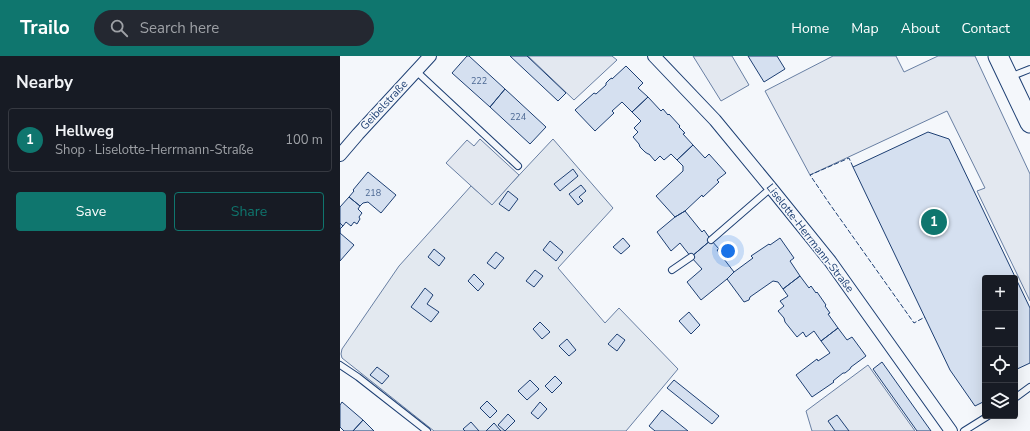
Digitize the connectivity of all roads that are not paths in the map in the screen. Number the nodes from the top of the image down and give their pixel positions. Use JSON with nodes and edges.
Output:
{"nodes":[{"id":1,"x":430,"y":56,"type":"edge"},
{"id":2,"x":654,"y":56,"type":"edge"},
{"id":3,"x":998,"y":56,"type":"edge"},
{"id":4,"x":1030,"y":69,"type":"edge"},
{"id":5,"x":416,"y":71,"type":"junction"},
{"id":6,"x":1009,"y":78,"type":"junction"},
{"id":7,"x":1030,"y":123,"type":"edge"},
{"id":8,"x":340,"y":155,"type":"edge"},
{"id":9,"x":518,"y":166,"type":"dead end"},
{"id":10,"x":771,"y":188,"type":"junction"},
{"id":11,"x":711,"y":240,"type":"dead end"},
{"id":12,"x":691,"y":257,"type":"dead end"},
{"id":13,"x":672,"y":270,"type":"dead end"},
{"id":14,"x":340,"y":365,"type":"edge"},
{"id":15,"x":1030,"y":387,"type":"edge"},
{"id":16,"x":1018,"y":396,"type":"edge"},
{"id":17,"x":983,"y":419,"type":"edge"},
{"id":18,"x":427,"y":431,"type":"edge"},
{"id":19,"x":951,"y":431,"type":"edge"},
{"id":20,"x":964,"y":431,"type":"edge"}],
"edges":[{"from":1,"to":5,"type":"street","name":"Geibelstraße"},
{"from":2,"to":10,"type":"street","name":"Liselotte-Herrmann-Straße"},
{"from":3,"to":6,"type":"main road"},
{"from":4,"to":6,"type":"lane"},
{"from":5,"to":8,"type":"street","name":"Geibelstraße"},
{"from":5,"to":9,"type":"lane"},
{"from":6,"to":7,"type":"main road"},
{"from":10,"to":11,"type":"lane"},
{"from":10,"to":19,"type":"street","name":"Liselotte-Herrmann-Straße"},
{"from":12,"to":13,"type":"lane"},
{"from":14,"to":18,"type":"lane"},
{"from":15,"to":16,"type":"lane"},
{"from":17,"to":20,"type":"lane"}]}
